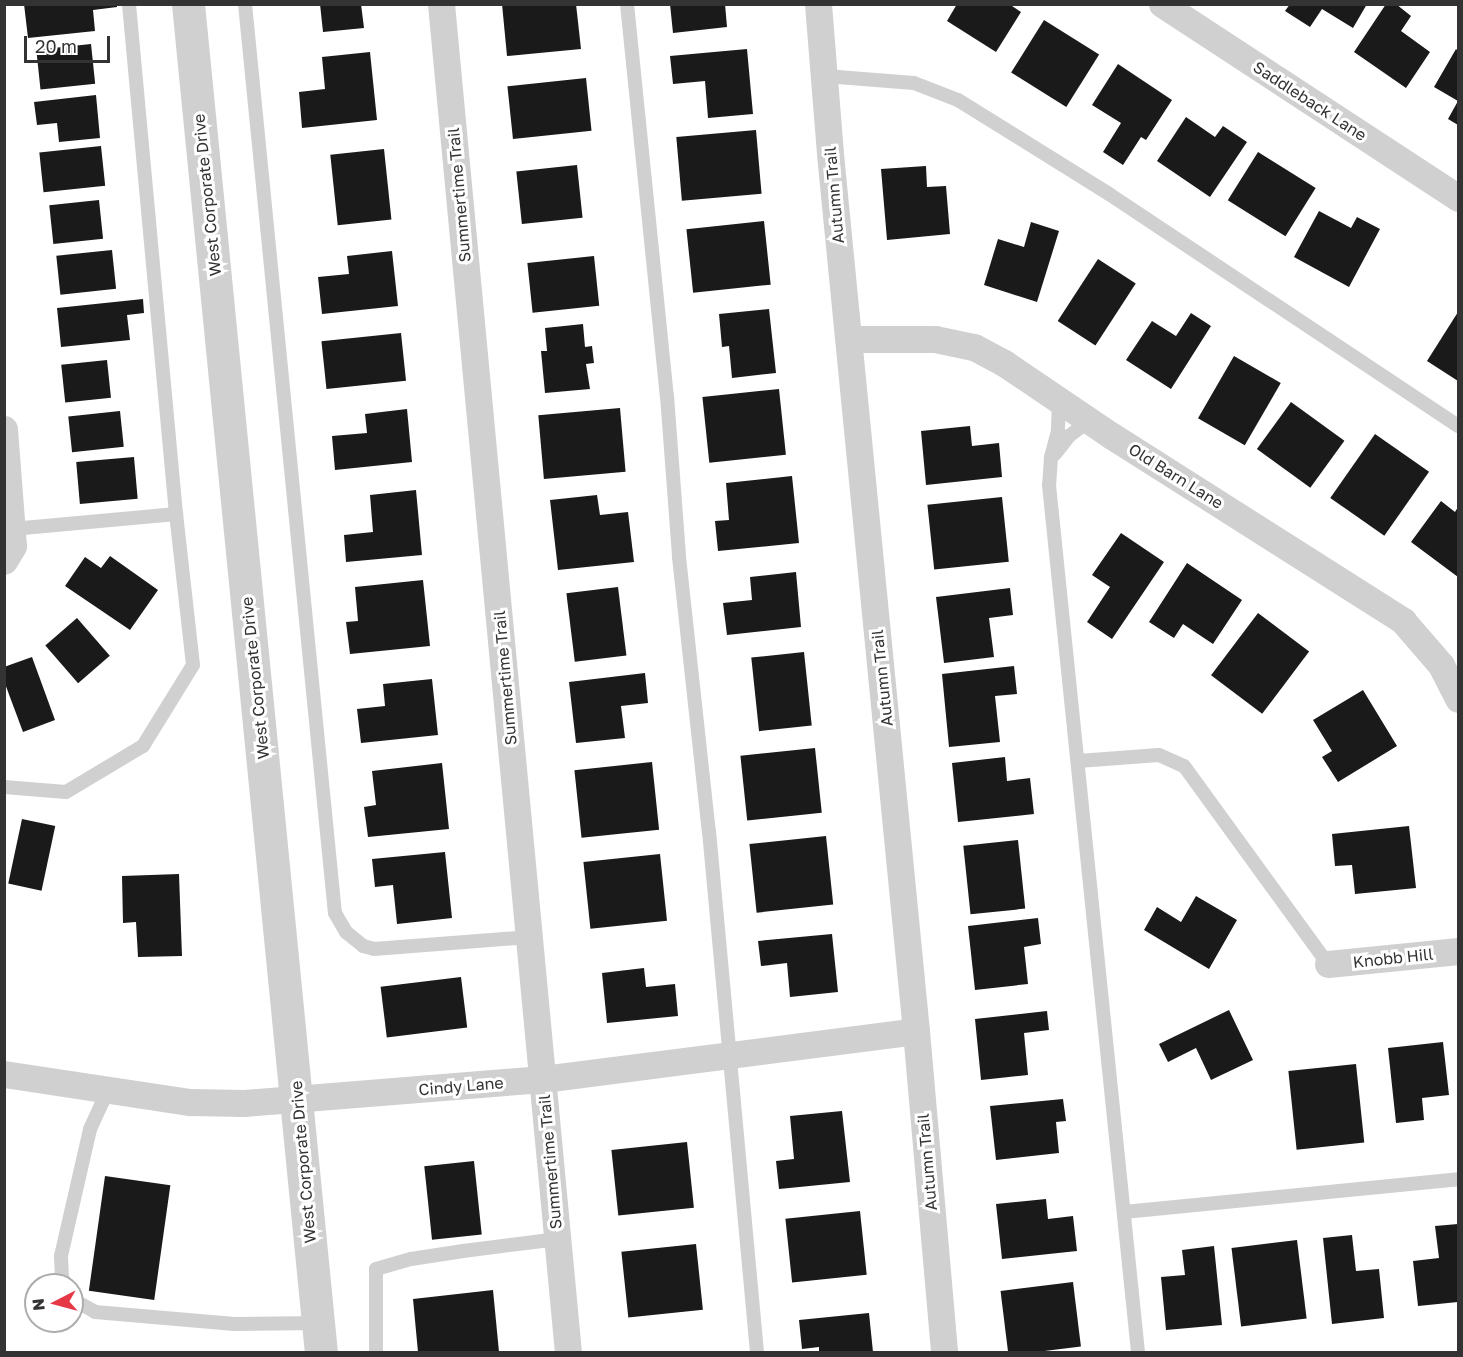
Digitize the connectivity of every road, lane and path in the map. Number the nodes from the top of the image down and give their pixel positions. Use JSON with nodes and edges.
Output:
{"nodes":[{"id":1,"x":129,"y":4,"type":"edge"},
{"id":2,"x":188,"y":4,"type":"edge"},
{"id":3,"x":245,"y":4,"type":"edge"},
{"id":4,"x":441,"y":4,"type":"edge"},
{"id":5,"x":627,"y":4,"type":"edge"},
{"id":6,"x":818,"y":4,"type":"edge"},
{"id":7,"x":1162,"y":4,"type":"edge"},
{"id":8,"x":825,"y":75,"type":"junction"},
{"id":9,"x":1458,"y":198,"type":"edge"},
{"id":10,"x":849,"y":339,"type":"junction"},
{"id":11,"x":1059,"y":400,"type":"junction"},
{"id":12,"x":1089,"y":421,"type":"junction"},
{"id":13,"x":1458,"y":426,"type":"edge"},
{"id":14,"x":4,"y":429,"type":"edge"},
{"id":15,"x":1051,"y":458,"type":"junction"},
{"id":16,"x":176,"y":514,"type":"junction"},
{"id":17,"x":12,"y":530,"type":"junction"},
{"id":18,"x":4,"y":561,"type":"edge"},
{"id":19,"x":1458,"y":699,"type":"edge"},
{"id":20,"x":1078,"y":761,"type":"junction"},
{"id":21,"x":4,"y":787,"type":"edge"},
{"id":22,"x":529,"y":937,"type":"junction"},
{"id":23,"x":1458,"y":951,"type":"edge"},
{"id":24,"x":1328,"y":964,"type":"joint"},
{"id":25,"x":916,"y":1030,"type":"junction"},
{"id":26,"x":728,"y":1055,"type":"junction"},
{"id":27,"x":4,"y":1074,"type":"edge"},
{"id":28,"x":543,"y":1079,"type":"junction"},
{"id":29,"x":108,"y":1090,"type":"junction"},
{"id":30,"x":297,"y":1100,"type":"junction"},
{"id":31,"x":1458,"y":1179,"type":"edge"},
{"id":32,"x":1124,"y":1212,"type":"junction"},
{"id":33,"x":558,"y":1239,"type":"junction"},
{"id":34,"x":62,"y":1273,"type":"edge"},
{"id":35,"x":84,"y":1306,"type":"edge"},
{"id":36,"x":320,"y":1338,"type":"edge"},
{"id":37,"x":376,"y":1353,"type":"edge"},
{"id":38,"x":568,"y":1353,"type":"edge"},
{"id":39,"x":757,"y":1353,"type":"edge"},
{"id":40,"x":944,"y":1353,"type":"edge"},
{"id":41,"x":1138,"y":1353,"type":"edge"}],
"edges":[{"from":1,"to":16,"type":"lane"},
{"from":2,"to":30,"type":"street","name":"West Corporate Drive"},
{"from":3,"to":22,"type":"lane"},
{"from":4,"to":22,"type":"street","name":"Summertime Trail"},
{"from":5,"to":26,"type":"lane"},
{"from":6,"to":8,"type":"street","name":"Autumn Trail"},
{"from":7,"to":9,"type":"street","name":"Saddleback Lane"},
{"from":8,"to":10,"type":"street","name":"Autumn Trail"},
{"from":8,"to":13,"type":"lane"},
{"from":10,"to":11,"type":"street","name":"Old Barn Lane"},
{"from":10,"to":25,"type":"street","name":"Autumn Trail"},
{"from":11,"to":12,"type":"street","name":"Old Barn Lane"},
{"from":11,"to":15,"type":"lane"},
{"from":12,"to":15,"type":"lane"},
{"from":12,"to":19,"type":"street","name":"Old Barn Lane"},
{"from":14,"to":17,"type":"street"},
{"from":15,"to":20,"type":"lane"},
{"from":16,"to":17,"type":"lane"},
{"from":16,"to":21,"type":"lane"},
{"from":17,"to":18,"type":"street"},
{"from":20,"to":24,"type":"lane"},
{"from":20,"to":32,"type":"lane"},
{"from":22,"to":28,"type":"street","name":"Summertime Trail"},
{"from":23,"to":24,"type":"street","name":"Knobb Hill"},
{"from":25,"to":26,"type":"street","name":"Cindy Lane"},
{"from":25,"to":40,"type":"street","name":"Autumn Trail"},
{"from":26,"to":28,"type":"street","name":"Cindy Lane"},
{"from":26,"to":39,"type":"lane"},
{"from":27,"to":29,"type":"street","name":"Cindy Lane"},
{"from":28,"to":30,"type":"street","name":"Cindy Lane"},
{"from":28,"to":33,"type":"street","name":"Summertime Trail"},
{"from":29,"to":30,"type":"street","name":"Cindy Lane"},
{"from":29,"to":34,"type":"lane"},
{"from":30,"to":36,"type":"street","name":"West Corporate Drive"},
{"from":31,"to":32,"type":"lane"},
{"from":32,"to":41,"type":"lane"},
{"from":33,"to":37,"type":"lane"},
{"from":33,"to":38,"type":"street","name":"Summertime Trail"},
{"from":35,"to":36,"type":"lane"}]}
